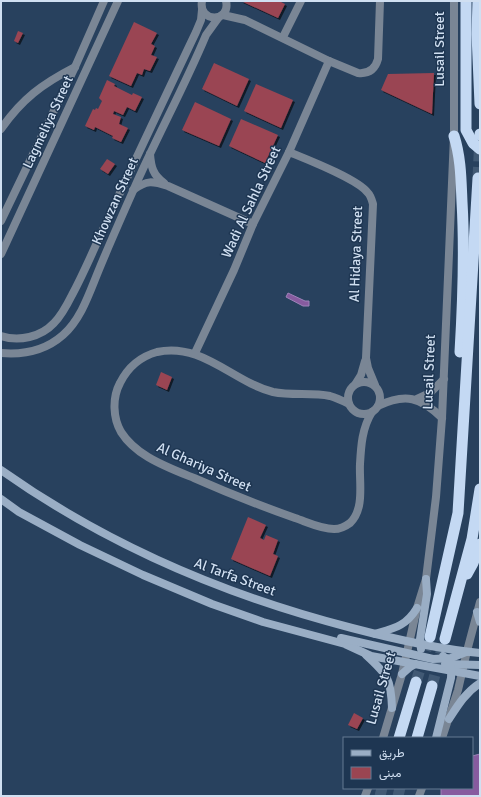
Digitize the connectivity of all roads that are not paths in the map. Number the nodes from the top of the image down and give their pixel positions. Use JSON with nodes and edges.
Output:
{"nodes":[{"id":1,"x":104,"y":1,"type":"edge"},
{"id":2,"x":118,"y":1,"type":"edge"},
{"id":3,"x":226,"y":1,"type":"edge"},
{"id":4,"x":300,"y":1,"type":"edge"},
{"id":5,"x":380,"y":1,"type":"edge"},
{"id":6,"x":454,"y":1,"type":"edge"},
{"id":7,"x":466,"y":1,"type":"edge"},
{"id":8,"x":478,"y":1,"type":"edge"},
{"id":9,"x":200,"y":5,"type":"edge"},
{"id":10,"x":221,"y":16,"type":"junction"},
{"id":11,"x":245,"y":20,"type":"junction"},
{"id":12,"x":283,"y":37,"type":"junction"},
{"id":13,"x":329,"y":61,"type":"junction"},
{"id":14,"x":75,"y":67,"type":"junction"},
{"id":15,"x":480,"y":104,"type":"edge"},
{"id":16,"x":1,"y":129,"type":"edge"},
{"id":17,"x":454,"y":136,"type":"junction"},
{"id":18,"x":480,"y":150,"type":"edge"},
{"id":19,"x":289,"y":152,"type":"junction"},
{"id":20,"x":150,"y":154,"type":"junction"},
{"id":21,"x":478,"y":178,"type":"dead end"},
{"id":22,"x":168,"y":186,"type":"junction"},
{"id":23,"x":133,"y":190,"type":"junction"},
{"id":24,"x":2,"y":216,"type":"edge"},
{"id":25,"x":253,"y":224,"type":"junction"},
{"id":26,"x":1,"y":254,"type":"edge"},
{"id":27,"x":1,"y":336,"type":"edge"},
{"id":28,"x":1,"y":353,"type":"edge"},
{"id":29,"x":195,"y":354,"type":"junction"},
{"id":30,"x":366,"y":358,"type":"junction"},
{"id":31,"x":444,"y":379,"type":"junction"},
{"id":32,"x":353,"y":386,"type":"junction"},
{"id":33,"x":377,"y":388,"type":"junction"},
{"id":34,"x":330,"y":396,"type":"junction"},
{"id":35,"x":399,"y":398,"type":"junction"},
{"id":36,"x":417,"y":399,"type":"junction"},
{"id":37,"x":349,"y":404,"type":"junction"},
{"id":38,"x":378,"y":406,"type":"junction"},
{"id":39,"x":372,"y":412,"type":"junction"},
{"id":40,"x":357,"y":413,"type":"junction"},
{"id":41,"x":442,"y":418,"type":"junction"},
{"id":42,"x":363,"y":431,"type":"junction"},
{"id":43,"x":1,"y":470,"type":"edge"},
{"id":44,"x":13,"y":478,"type":"junction"},
{"id":45,"x":1,"y":479,"type":"edge"},
{"id":46,"x":480,"y":489,"type":"edge"},
{"id":47,"x":1,"y":499,"type":"edge"},
{"id":48,"x":458,"y":513,"type":"junction"},
{"id":49,"x":480,"y":544,"type":"edge"},
{"id":50,"x":426,"y":579,"type":"junction"},
{"id":51,"x":459,"y":586,"type":"junction"},
{"id":52,"x":480,"y":602,"type":"edge"},
{"id":53,"x":417,"y":608,"type":"junction"},
{"id":54,"x":477,"y":612,"type":"junction"},
{"id":55,"x":480,"y":622,"type":"edge"},
{"id":56,"x":312,"y":634,"type":"junction"},
{"id":57,"x":375,"y":634,"type":"junction"},
{"id":58,"x":445,"y":639,"type":"tunnel mouth"},
{"id":59,"x":410,"y":642,"type":"junction"},
{"id":60,"x":426,"y":642,"type":"junction"},
{"id":61,"x":467,"y":651,"type":"junction"},
{"id":62,"x":362,"y":652,"type":"junction"},
{"id":63,"x":480,"y":653,"type":"edge"},
{"id":64,"x":407,"y":654,"type":"junction"},
{"id":65,"x":405,"y":663,"type":"junction"},
{"id":66,"x":430,"y":663,"type":"junction"},
{"id":67,"x":414,"y":665,"type":"junction"},
{"id":68,"x":449,"y":665,"type":"junction"},
{"id":69,"x":464,"y":665,"type":"junction"},
{"id":70,"x":480,"y":665,"type":"edge"},
{"id":71,"x":402,"y":674,"type":"junction"},
{"id":72,"x":462,"y":674,"type":"junction"},
{"id":73,"x":480,"y":676,"type":"edge"},
{"id":74,"x":416,"y":682,"type":"tunnel mouth"},
{"id":75,"x":480,"y":683,"type":"edge"},
{"id":76,"x":432,"y":686,"type":"tunnel mouth"},
{"id":77,"x":392,"y":708,"type":"junction"},
{"id":78,"x":449,"y":719,"type":"junction"},
{"id":79,"x":383,"y":737,"type":"edge"},
{"id":80,"x":399,"y":737,"type":"edge"},
{"id":81,"x":417,"y":737,"type":"edge"},
{"id":82,"x":436,"y":737,"type":"edge"},
{"id":83,"x":442,"y":737,"type":"edge"}],
"edges":[{"from":1,"to":14,"type":"street","name":"Lagmeliya Street"},
{"from":2,"to":26,"type":"street","name":"Lagmeliya Street"},
{"from":3,"to":10,"type":"street"},
{"from":3,"to":11,"type":"street"},
{"from":4,"to":12,"type":"street"},
{"from":5,"to":13,"type":"street"},
{"from":6,"to":17,"type":"street","name":"Lusail Street"},
{"from":7,"to":18,"type":"highway"},
{"from":8,"to":15,"type":"highway"},
{"from":9,"to":10,"type":"street"},
{"from":9,"to":27,"type":"street","name":"Khowzan Street"},
{"from":10,"to":11,"type":"street"},
{"from":10,"to":20,"type":"street","name":"Khowzan Street"},
{"from":11,"to":12,"type":"street"},
{"from":12,"to":13,"type":"street"},
{"from":13,"to":19,"type":"street","name":"Wadi Al Sahla Street"},
{"from":14,"to":16,"type":"street"},
{"from":14,"to":24,"type":"street","name":"Lagmeliya Street"},
{"from":17,"to":31,"type":"street","name":"Lusail Street"},
{"from":17,"to":48,"type":"highway"},
{"from":19,"to":25,"type":"street","name":"Wadi Al Sahla Street"},
{"from":19,"to":30,"type":"street","name":"Al Hidaya Street"},
{"from":20,"to":22,"type":"street"},
{"from":20,"to":23,"type":"street","name":"Khowzan Street"},
{"from":21,"to":48,"type":"highway"},
{"from":22,"to":23,"type":"street"},
{"from":22,"to":25,"type":"street"},
{"from":23,"to":28,"type":"street","name":"Khowzan Street"},
{"from":25,"to":29,"type":"street","name":"Wadi Al Sahla Street"},
{"from":29,"to":34,"type":"street","name":"Al Ghariya Street"},
{"from":29,"to":42,"type":"street","name":"Al Ghariya Street"},
{"from":30,"to":32,"type":"street","name":"Al Hidaya Street"},
{"from":30,"to":33,"type":"street","name":"Al Hidaya Street"},
{"from":31,"to":36,"type":"street"},
{"from":31,"to":41,"type":"street","name":"Lusail Street"},
{"from":32,"to":33,"type":"street"},
{"from":32,"to":34,"type":"street","name":"Al Ghariya Street"},
{"from":32,"to":37,"type":"street"},
{"from":33,"to":35,"type":"street"},
{"from":33,"to":38,"type":"street"},
{"from":34,"to":37,"type":"street","name":"Al Ghariya Street"},
{"from":35,"to":36,"type":"street"},
{"from":35,"to":38,"type":"street"},
{"from":36,"to":41,"type":"street"},
{"from":37,"to":40,"type":"street"},
{"from":38,"to":39,"type":"street"},
{"from":39,"to":40,"type":"street"},
{"from":39,"to":42,"type":"street","name":"Al Ghariya Street"},
{"from":40,"to":42,"type":"street","name":"Al Ghariya Street"},
{"from":41,"to":50,"type":"street","name":"Lusail Street"},
{"from":43,"to":44,"type":"main road","name":"Al Tarfa Street"},
{"from":44,"to":45,"type":"main road"},
{"from":44,"to":57,"type":"main road","name":"Al Tarfa Street"},
{"from":46,"to":51,"type":"highway"},
{"from":47,"to":56,"type":"main road"},
{"from":48,"to":60,"type":"highway"},
{"from":49,"to":51,"type":"highway"},
{"from":50,"to":53,"type":"street","name":"Lusail Street"},
{"from":50,"to":60,"type":"main road"},
{"from":51,"to":58,"type":"highway"},
{"from":52,"to":54,"type":"street"},
{"from":53,"to":57,"type":"main road"},
{"from":53,"to":59,"type":"street","name":"Lusail Street"},
{"from":54,"to":55,"type":"main road"},
{"from":54,"to":61,"type":"street"},
{"from":56,"to":62,"type":"main road"},
{"from":56,"to":64,"type":"main road"},
{"from":57,"to":59,"type":"main road","name":"Al Tarfa Street"},
{"from":59,"to":60,"type":"main road","name":"Al Tarfa Street"},
{"from":59,"to":64,"type":"street","name":"Lusail Street"},
{"from":60,"to":61,"type":"main road","name":"Al Tarfa Street"},
{"from":60,"to":66,"type":"main road"},
{"from":60,"to":68,"type":"main road"},
{"from":61,"to":63,"type":"main road","name":"Al Tarfa Street"},
{"from":61,"to":68,"type":"main road"},
{"from":61,"to":69,"type":"street"},
{"from":62,"to":65,"type":"main road"},
{"from":62,"to":77,"type":"main road"},
{"from":64,"to":65,"type":"street","name":"Lusail Street"},
{"from":64,"to":66,"type":"main road"},
{"from":65,"to":67,"type":"main road"},
{"from":65,"to":71,"type":"street","name":"Lusail Street"},
{"from":66,"to":67,"type":"main road"},
{"from":66,"to":68,"type":"main road"},
{"from":67,"to":71,"type":"main road"},
{"from":68,"to":69,"type":"main road"},
{"from":68,"to":72,"type":"main road"},
{"from":68,"to":82,"type":"main road"},
{"from":69,"to":70,"type":"main road"},
{"from":69,"to":72,"type":"street"},
{"from":71,"to":77,"type":"street","name":"Lusail Street"},
{"from":72,"to":73,"type":"main road"},
{"from":72,"to":78,"type":"street"},
{"from":74,"to":80,"type":"highway"},
{"from":75,"to":78,"type":"main road"},
{"from":76,"to":81,"type":"highway"},
{"from":77,"to":79,"type":"street","name":"Lusail Street"},
{"from":78,"to":83,"type":"street"}]}
